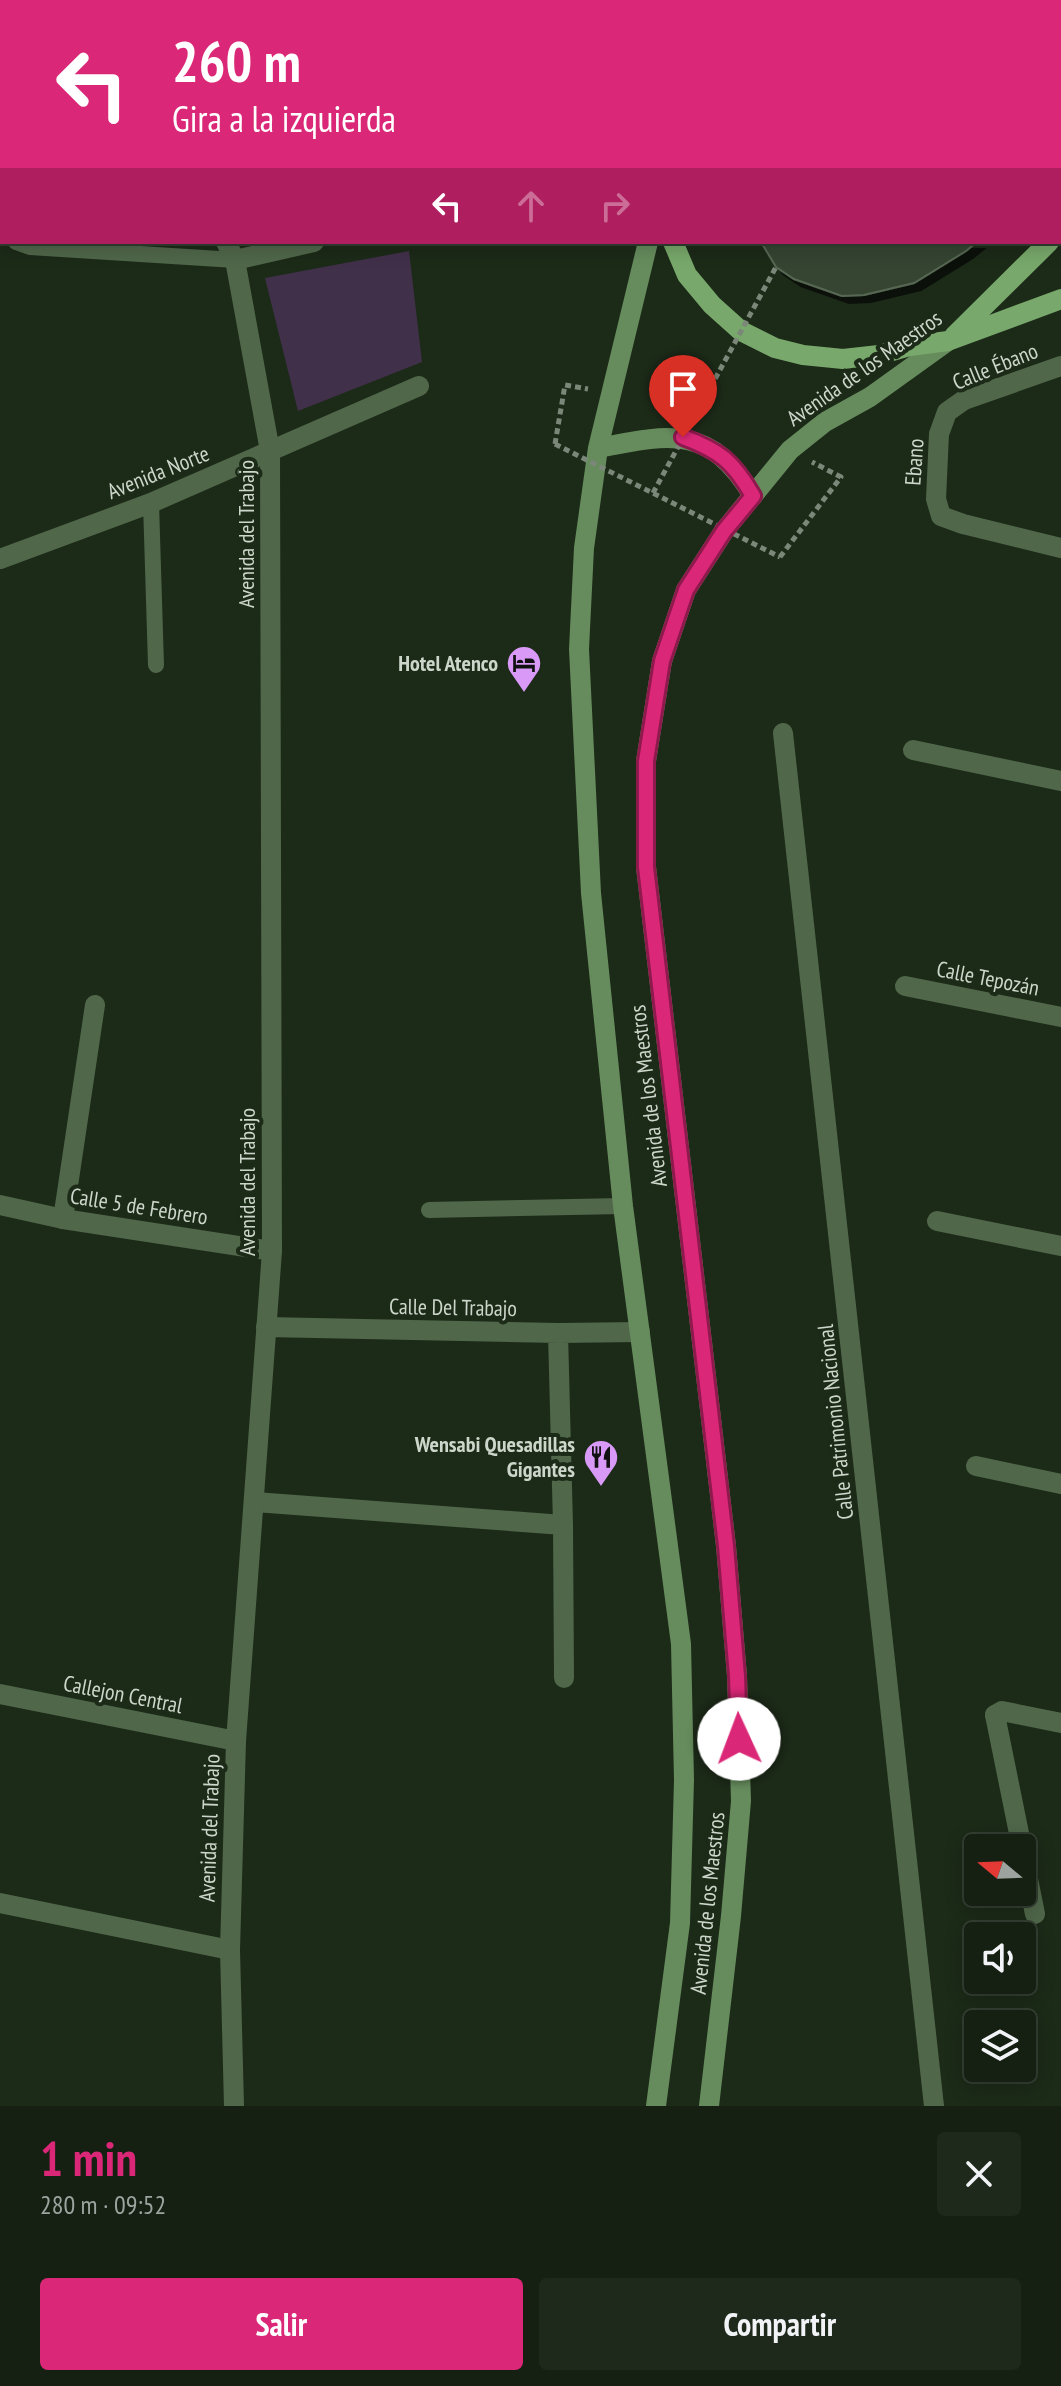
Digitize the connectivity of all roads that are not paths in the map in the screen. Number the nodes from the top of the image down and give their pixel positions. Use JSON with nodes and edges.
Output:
{"nodes":[{"id":1,"x":22,"y":244,"type":"edge"},
{"id":2,"x":296,"y":244,"type":"edge"},
{"id":3,"x":648,"y":244,"type":"edge"},
{"id":4,"x":674,"y":244,"type":"edge"},
{"id":5,"x":1047,"y":244,"type":"edge"},
{"id":6,"x":231,"y":251,"type":"edge"},
{"id":7,"x":1061,"y":299,"type":"edge"},
{"id":8,"x":948,"y":341,"type":"junction"},
{"id":9,"x":1061,"y":366,"type":"edge"},
{"id":10,"x":419,"y":386,"type":"dead end"},
{"id":11,"x":947,"y":412,"type":"joint"},
{"id":12,"x":598,"y":448,"type":"junction"},
{"id":13,"x":270,"y":451,"type":"junction"},
{"id":14,"x":753,"y":496,"type":"junction"},
{"id":15,"x":151,"y":503,"type":"junction"},
{"id":16,"x":1061,"y":548,"type":"edge"},
{"id":17,"x":0,"y":559,"type":"edge"},
{"id":18,"x":156,"y":665,"type":"dead end"},
{"id":19,"x":783,"y":733,"type":"dead end"},
{"id":20,"x":913,"y":750,"type":"dead end"},
{"id":21,"x":1061,"y":781,"type":"edge"},
{"id":22,"x":905,"y":986,"type":"dead end"},
{"id":23,"x":95,"y":1005,"type":"dead end"},
{"id":24,"x":1061,"y":1017,"type":"edge"},
{"id":25,"x":0,"y":1205,"type":"edge"},
{"id":26,"x":623,"y":1206,"type":"junction"},
{"id":27,"x":429,"y":1210,"type":"dead end"},
{"id":28,"x":63,"y":1219,"type":"junction"},
{"id":29,"x":937,"y":1221,"type":"dead end"},
{"id":30,"x":1061,"y":1246,"type":"edge"},
{"id":31,"x":272,"y":1251,"type":"junction"},
{"id":32,"x":266,"y":1327,"type":"junction"},
{"id":33,"x":640,"y":1332,"type":"junction"},
{"id":34,"x":558,"y":1333,"type":"junction"},
{"id":35,"x":976,"y":1466,"type":"dead end"},
{"id":36,"x":1061,"y":1484,"type":"edge"},
{"id":37,"x":255,"y":1502,"type":"junction"},
{"id":38,"x":563,"y":1525,"type":"junction"},
{"id":39,"x":564,"y":1678,"type":"dead end"},
{"id":40,"x":0,"y":1694,"type":"edge"},
{"id":41,"x":1061,"y":1723,"type":"edge"},
{"id":42,"x":236,"y":1741,"type":"junction"},
{"id":43,"x":1019,"y":1834,"type":"edge"},
{"id":44,"x":0,"y":1903,"type":"edge"},
{"id":45,"x":1033,"y":1906,"type":"edge"},
{"id":46,"x":1035,"y":1914,"type":"dead end"},
{"id":47,"x":230,"y":1950,"type":"junction"},
{"id":48,"x":234,"y":2106,"type":"edge"},
{"id":49,"x":656,"y":2106,"type":"edge"},
{"id":50,"x":709,"y":2106,"type":"edge"},
{"id":51,"x":934,"y":2106,"type":"edge"}],
"edges":[{"from":1,"to":6,"type":"lane"},
{"from":2,"to":6,"type":"street"},
{"from":3,"to":12,"type":"main road","name":"Avenida de los Maestros"},
{"from":4,"to":8,"type":"main road"},
{"from":5,"to":8,"type":"main road","name":"Avenida de los Maestros"},
{"from":6,"to":13,"type":"street","name":"Avenida del Trabajo"},
{"from":7,"to":8,"type":"main road"},
{"from":8,"to":14,"type":"main road","name":"Avenida de los Maestros"},
{"from":9,"to":11,"type":"street","name":"Calle Ébano"},
{"from":10,"to":13,"type":"street","name":"Avenida Norte"},
{"from":11,"to":16,"type":"street","name":"Ebano"},
{"from":12,"to":14,"type":"main road"},
{"from":12,"to":26,"type":"main road","name":"Avenida de los Maestros"},
{"from":13,"to":15,"type":"street","name":"Avenida Norte"},
{"from":13,"to":31,"type":"street","name":"Avenida del Trabajo"},
{"from":14,"to":50,"type":"main road","name":"Avenida de los Maestros"},
{"from":15,"to":17,"type":"street","name":"Avenida Norte"},
{"from":15,"to":18,"type":"lane"},
{"from":19,"to":51,"type":"street","name":"Calle Patrimonio Nacional"},
{"from":20,"to":21,"type":"street"},
{"from":22,"to":24,"type":"street","name":"Calle Tepozán"},
{"from":23,"to":28,"type":"street"},
{"from":25,"to":28,"type":"street","name":"Calle 5 de Febrero"},
{"from":26,"to":27,"type":"lane"},
{"from":26,"to":33,"type":"main road","name":"Avenida de los Maestros"},
{"from":28,"to":31,"type":"street","name":"Calle 5 de Febrero"},
{"from":29,"to":30,"type":"street"},
{"from":31,"to":32,"type":"street","name":"Avenida del Trabajo"},
{"from":32,"to":34,"type":"street","name":"Calle Del Trabajo"},
{"from":32,"to":37,"type":"street","name":"Avenida del Trabajo"},
{"from":33,"to":34,"type":"street","name":"Calle Del Trabajo"},
{"from":33,"to":49,"type":"main road","name":"Avenida de los Maestros"},
{"from":34,"to":38,"type":"street"},
{"from":35,"to":36,"type":"street"},
{"from":37,"to":38,"type":"street"},
{"from":37,"to":42,"type":"street","name":"Avenida del Trabajo"},
{"from":38,"to":39,"type":"street"},
{"from":40,"to":42,"type":"street","name":"Callejon Central"},
{"from":41,"to":43,"type":"street"},
{"from":42,"to":47,"type":"street","name":"Avenida del Trabajo"},
{"from":44,"to":47,"type":"street"},
{"from":45,"to":46,"type":"street"},
{"from":47,"to":48,"type":"street","name":"Avenida del Trabajo"}]}
